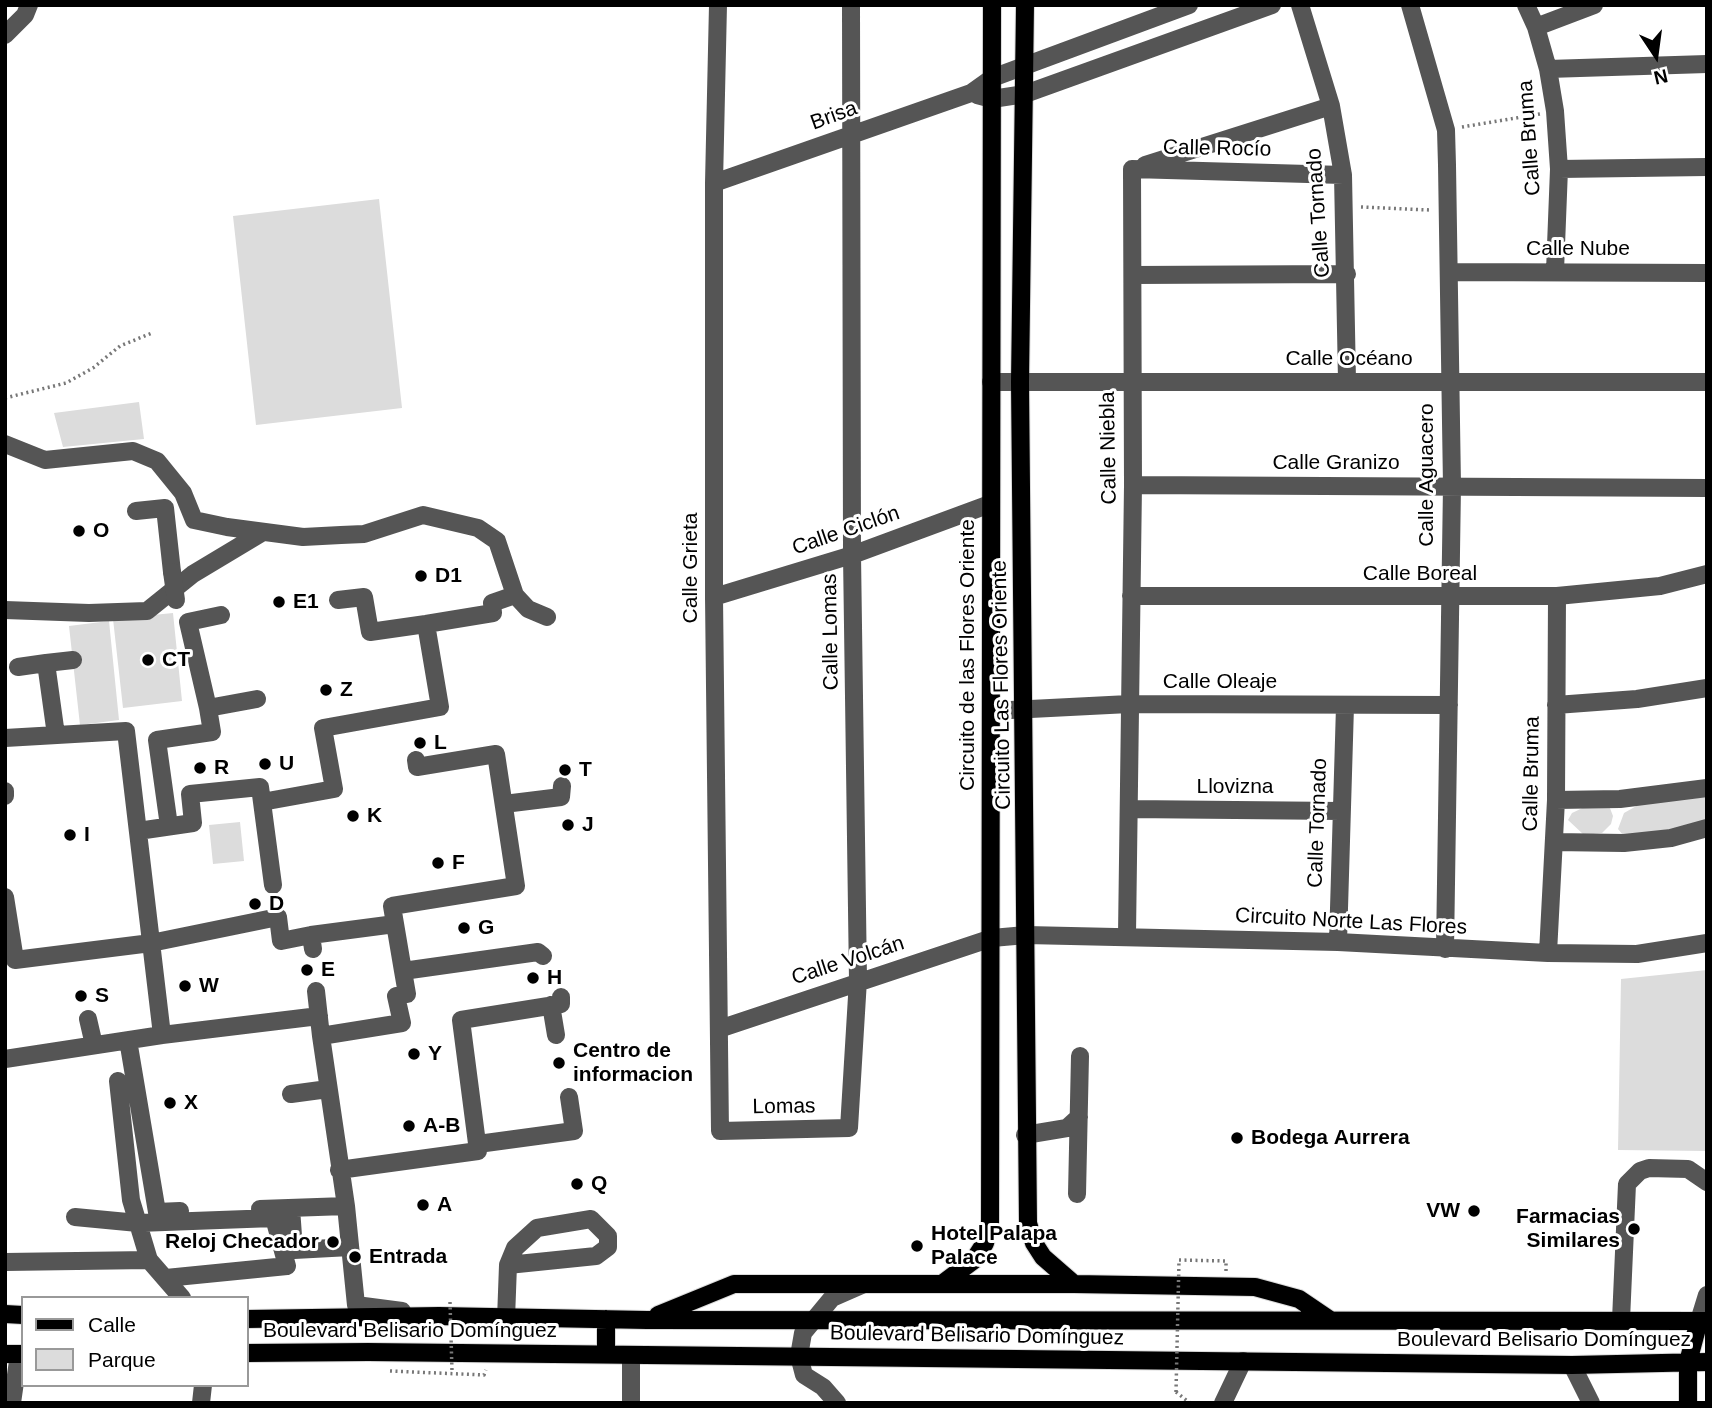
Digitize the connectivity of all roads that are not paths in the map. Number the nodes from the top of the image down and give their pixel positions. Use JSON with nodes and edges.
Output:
{"nodes":[{"id":1,"x":29,"y":5,"type":"edge"},
{"id":2,"x":718,"y":5,"type":"edge"},
{"id":3,"x":851,"y":5,"type":"edge"},
{"id":4,"x":992,"y":5,"type":"edge"},
{"id":5,"x":1025,"y":5,"type":"edge"},
{"id":6,"x":1189,"y":5,"type":"edge"},
{"id":7,"x":1272,"y":5,"type":"edge"},
{"id":8,"x":1300,"y":5,"type":"edge"},
{"id":9,"x":1410,"y":5,"type":"edge"},
{"id":10,"x":1526,"y":5,"type":"edge"},
{"id":11,"x":1594,"y":5,"type":"edge"},
{"id":12,"x":1162,"y":10,"type":"edge"},
{"id":13,"x":1536,"y":27,"type":"junction"},
{"id":14,"x":5,"y":35,"type":"edge"},
{"id":15,"x":1707,"y":64,"type":"edge"},
{"id":16,"x":1024,"y":68,"type":"junction"},
{"id":17,"x":1548,"y":69,"type":"junction"},
{"id":18,"x":992,"y":78,"type":"junction"},
{"id":19,"x":971,"y":93,"type":"junction"},
{"id":20,"x":1026,"y":94,"type":"junction"},
{"id":21,"x":992,"y":99,"type":"junction"},
{"id":22,"x":1331,"y":106,"type":"junction"},
{"id":23,"x":852,"y":134,"type":"junction"},
{"id":24,"x":1707,"y":167,"type":"edge"},
{"id":25,"x":1132,"y":169,"type":"junction"},
{"id":26,"x":1559,"y":169,"type":"junction"},
{"id":27,"x":1343,"y":175,"type":"junction"},
{"id":28,"x":714,"y":183,"type":"junction"},
{"id":29,"x":1555,"y":271,"type":"junction"},
{"id":30,"x":1448,"y":272,"type":"junction"},
{"id":31,"x":1707,"y":273,"type":"edge"},
{"id":32,"x":1347,"y":274,"type":"junction"},
{"id":33,"x":1133,"y":275,"type":"junction"},
{"id":34,"x":991,"y":382,"type":"junction"},
{"id":35,"x":1020,"y":382,"type":"junction"},
{"id":36,"x":1348,"y":382,"type":"junction"},
{"id":37,"x":1707,"y":382,"type":"edge"},
{"id":38,"x":1131,"y":383,"type":"junction"},
{"id":39,"x":1450,"y":383,"type":"junction"},
{"id":40,"x":5,"y":444,"type":"edge"},
{"id":41,"x":1133,"y":485,"type":"junction"},
{"id":42,"x":1452,"y":486,"type":"junction"},
{"id":43,"x":1707,"y":488,"type":"edge"},
{"id":44,"x":990,"y":504,"type":"junction"},
{"id":45,"x":136,"y":511,"type":"dead end"},
{"id":46,"x":263,"y":532,"type":"junction"},
{"id":47,"x":852,"y":555,"type":"junction"},
{"id":48,"x":1707,"y":574,"type":"edge"},
{"id":49,"x":515,"y":595,"type":"junction"},
{"id":50,"x":1131,"y":596,"type":"junction"},
{"id":51,"x":1449,"y":596,"type":"junction"},
{"id":52,"x":1557,"y":596,"type":"junction"},
{"id":53,"x":714,"y":597,"type":"junction"},
{"id":54,"x":338,"y":600,"type":"dead end"},
{"id":55,"x":5,"y":610,"type":"edge"},
{"id":56,"x":221,"y":615,"type":"dead end"},
{"id":57,"x":547,"y":617,"type":"dead end"},
{"id":58,"x":188,"y":622,"type":"junction"},
{"id":59,"x":426,"y":624,"type":"junction"},
{"id":60,"x":73,"y":660,"type":"dead end"},
{"id":61,"x":46,"y":663,"type":"junction"},
{"id":62,"x":18,"y":667,"type":"dead end"},
{"id":63,"x":1707,"y":688,"type":"edge"},
{"id":64,"x":257,"y":699,"type":"dead end"},
{"id":65,"x":1129,"y":704,"type":"junction"},
{"id":66,"x":1449,"y":705,"type":"junction"},
{"id":67,"x":1556,"y":705,"type":"junction"},
{"id":68,"x":1345,"y":706,"type":"junction"},
{"id":69,"x":208,"y":708,"type":"junction"},
{"id":70,"x":1026,"y":709,"type":"junction"},
{"id":71,"x":991,"y":711,"type":"junction"},
{"id":72,"x":56,"y":735,"type":"junction"},
{"id":73,"x":5,"y":738,"type":"edge"},
{"id":74,"x":416,"y":760,"type":"dead end"},
{"id":75,"x":1707,"y":788,"type":"edge"},
{"id":76,"x":561,"y":797,"type":"dead end"},
{"id":77,"x":1556,"y":800,"type":"junction"},
{"id":78,"x":262,"y":802,"type":"junction"},
{"id":79,"x":504,"y":804,"type":"junction"},
{"id":80,"x":1129,"y":809,"type":"junction"},
{"id":81,"x":1341,"y":811,"type":"junction"},
{"id":82,"x":169,"y":826,"type":"junction"},
{"id":83,"x":1707,"y":828,"type":"edge"},
{"id":84,"x":138,"y":831,"type":"junction"},
{"id":85,"x":1554,"y":842,"type":"junction"},
{"id":86,"x":273,"y":885,"type":"dead end"},
{"id":87,"x":5,"y":897,"type":"edge"},
{"id":88,"x":395,"y":924,"type":"junction"},
{"id":89,"x":1026,"y":934,"type":"junction"},
{"id":90,"x":1128,"y":935,"type":"junction"},
{"id":91,"x":992,"y":938,"type":"junction"},
{"id":92,"x":1338,"y":942,"type":"junction"},
{"id":93,"x":151,"y":943,"type":"junction"},
{"id":94,"x":1707,"y":943,"type":"edge"},
{"id":95,"x":1446,"y":949,"type":"junction"},
{"id":96,"x":1548,"y":953,"type":"junction"},
{"id":97,"x":543,"y":956,"type":"dead end"},
{"id":98,"x":10,"y":961,"type":"edge"},
{"id":99,"x":403,"y":971,"type":"junction"},
{"id":100,"x":858,"y":980,"type":"junction"},
{"id":101,"x":316,"y":990,"type":"dead end"},
{"id":102,"x":319,"y":1016,"type":"junction"},
{"id":103,"x":88,"y":1019,"type":"dead end"},
{"id":104,"x":719,"y":1029,"type":"junction"},
{"id":105,"x":162,"y":1035,"type":"junction"},
{"id":106,"x":321,"y":1035,"type":"junction"},
{"id":107,"x":556,"y":1035,"type":"dead end"},
{"id":108,"x":128,"y":1040,"type":"junction"},
{"id":109,"x":94,"y":1045,"type":"junction"},
{"id":110,"x":1080,"y":1056,"type":"dead end"},
{"id":111,"x":5,"y":1059,"type":"edge"},
{"id":112,"x":118,"y":1081,"type":"dead end"},
{"id":113,"x":328,"y":1089,"type":"junction"},
{"id":114,"x":291,"y":1094,"type":"dead end"},
{"id":115,"x":569,"y":1097,"type":"dead end"},
{"id":116,"x":1079,"y":1116,"type":"junction"},
{"id":117,"x":849,"y":1128,"type":"joint"},
{"id":118,"x":720,"y":1131,"type":"joint"},
{"id":119,"x":1025,"y":1135,"type":"junction"},
{"id":120,"x":478,"y":1143,"type":"junction"},
{"id":121,"x":339,"y":1170,"type":"junction"},
{"id":122,"x":1707,"y":1182,"type":"edge"},
{"id":123,"x":1077,"y":1194,"type":"dead end"},
{"id":124,"x":345,"y":1206,"type":"junction"},
{"id":125,"x":291,"y":1208,"type":"junction"},
{"id":126,"x":75,"y":1217,"type":"dead end"},
{"id":127,"x":138,"y":1223,"type":"junction"},
{"id":128,"x":350,"y":1247,"type":"junction"},
{"id":129,"x":149,"y":1260,"type":"junction"},
{"id":130,"x":5,"y":1262,"type":"edge"},
{"id":131,"x":508,"y":1265,"type":"junction"},
{"id":132,"x":166,"y":1278,"type":"junction"},
{"id":133,"x":864,"y":1284,"type":"junction"},
{"id":134,"x":942,"y":1284,"type":"junction"},
{"id":135,"x":1074,"y":1284,"type":"junction"},
{"id":136,"x":1707,"y":1295,"type":"edge"},
{"id":137,"x":181,"y":1296,"type":"edge"},
{"id":138,"x":444,"y":1309,"type":"junction"},
{"id":139,"x":248,"y":1319,"type":"edge"},
{"id":140,"x":506,"y":1319,"type":"junction"},
{"id":141,"x":606,"y":1319,"type":"junction"},
{"id":142,"x":814,"y":1319,"type":"junction"},
{"id":143,"x":647,"y":1320,"type":"junction"},
{"id":144,"x":1330,"y":1320,"type":"junction"},
{"id":145,"x":1620,"y":1320,"type":"junction"},
{"id":146,"x":1703,"y":1321,"type":"edge"},
{"id":147,"x":248,"y":1353,"type":"edge"},
{"id":148,"x":16,"y":1354,"type":"edge"},
{"id":149,"x":606,"y":1354,"type":"junction"},
{"id":150,"x":631,"y":1355,"type":"junction"},
{"id":151,"x":799,"y":1356,"type":"junction"},
{"id":152,"x":1243,"y":1361,"type":"junction"},
{"id":153,"x":1688,"y":1362,"type":"junction"},
{"id":154,"x":1707,"y":1362,"type":"edge"},
{"id":155,"x":1572,"y":1365,"type":"junction"},
{"id":156,"x":12,"y":1403,"type":"edge"},
{"id":157,"x":631,"y":1403,"type":"edge"},
{"id":158,"x":837,"y":1403,"type":"edge"},
{"id":159,"x":1223,"y":1403,"type":"edge"},
{"id":160,"x":1591,"y":1403,"type":"edge"},
{"id":161,"x":1688,"y":1403,"type":"edge"}],
"edges":[{"from":1,"to":14,"type":"street"},
{"from":2,"to":28,"type":"street","name":"Calle Grieta"},
{"from":3,"to":23,"type":"street","name":"Calle Lomas"},
{"from":4,"to":18,"type":"main road","name":"Circuito de las Flores Oriente"},
{"from":5,"to":16,"type":"main road","name":"Circuito Las Flores Oriente"},
{"from":6,"to":12,"type":"street","name":"Brisa"},
{"from":7,"to":20,"type":"street"},
{"from":8,"to":22,"type":"street","name":"Calle Tornado"},
{"from":9,"to":30,"type":"street","name":"Calle Aguacero"},
{"from":10,"to":13,"type":"street","name":"Calle Bruma"},
{"from":11,"to":13,"type":"street"},
{"from":12,"to":16,"type":"street","name":"Brisa"},
{"from":13,"to":17,"type":"street","name":"Calle Bruma"},
{"from":15,"to":17,"type":"street"},
{"from":16,"to":18,"type":"street","name":"Brisa"},
{"from":16,"to":20,"type":"main road","name":"Circuito Las Flores Oriente"},
{"from":17,"to":26,"type":"street","name":"Calle Bruma"},
{"from":18,"to":19,"type":"street","name":"Brisa"},
{"from":18,"to":21,"type":"main road","name":"Circuito de las Flores Oriente"},
{"from":19,"to":21,"type":"street"},
{"from":19,"to":23,"type":"street","name":"Brisa"},
{"from":20,"to":21,"type":"street"},
{"from":20,"to":35,"type":"main road","name":"Circuito Las Flores Oriente"},
{"from":21,"to":34,"type":"main road","name":"Circuito de las Flores Oriente"},
{"from":22,"to":25,"type":"street"},
{"from":22,"to":27,"type":"street","name":"Calle Tornado"},
{"from":23,"to":28,"type":"street","name":"Brisa"},
{"from":23,"to":47,"type":"street","name":"Calle Lomas"},
{"from":24,"to":26,"type":"street"},
{"from":25,"to":27,"type":"street","name":"Calle Rocío"},
{"from":25,"to":33,"type":"street","name":"Calle Niebla"},
{"from":26,"to":29,"type":"street","name":"Calle Bruma"},
{"from":27,"to":32,"type":"street","name":"Calle Tornado"},
{"from":28,"to":53,"type":"street","name":"Calle Grieta"},
{"from":29,"to":30,"type":"street","name":"Calle Nube"},
{"from":29,"to":31,"type":"street","name":"Calle Nube"},
{"from":30,"to":39,"type":"street","name":"Calle Aguacero"},
{"from":32,"to":33,"type":"street"},
{"from":32,"to":36,"type":"street","name":"Calle Tornado"},
{"from":33,"to":38,"type":"street","name":"Calle Niebla"},
{"from":34,"to":35,"type":"street","name":"Calle Océano"},
{"from":34,"to":44,"type":"main road","name":"Circuito de las Flores Oriente"},
{"from":35,"to":38,"type":"street","name":"Calle Océano"},
{"from":35,"to":70,"type":"main road","name":"Circuito Las Flores Oriente"},
{"from":36,"to":38,"type":"street","name":"Calle Océano"},
{"from":36,"to":39,"type":"street","name":"Calle Océano"},
{"from":37,"to":39,"type":"street","name":"Calle Océano"},
{"from":38,"to":41,"type":"street","name":"Calle Niebla"},
{"from":39,"to":42,"type":"street","name":"Calle Aguacero"},
{"from":40,"to":46,"type":"street"},
{"from":41,"to":42,"type":"street","name":"Calle Granizo"},
{"from":41,"to":50,"type":"street","name":"Calle Niebla"},
{"from":42,"to":43,"type":"street","name":"Calle Granizo"},
{"from":42,"to":51,"type":"street","name":"Calle Aguacero"},
{"from":44,"to":47,"type":"street","name":"Calle Ciclón"},
{"from":44,"to":71,"type":"main road","name":"Circuito de las Flores Oriente"},
{"from":45,"to":58,"type":"street","bridge":true},
{"from":46,"to":49,"type":"street"},
{"from":46,"to":55,"type":"street"},
{"from":47,"to":53,"type":"street","name":"Calle Ciclón"},
{"from":47,"to":100,"type":"street","name":"Calle Lomas"},
{"from":48,"to":52,"type":"street","name":"Calle Boreal"},
{"from":49,"to":57,"type":"street"},
{"from":49,"to":59,"type":"street"},
{"from":50,"to":51,"type":"street","name":"Calle Boreal"},
{"from":50,"to":65,"type":"street","name":"Calle Niebla"},
{"from":51,"to":52,"type":"street","name":"Calle Boreal"},
{"from":51,"to":66,"type":"street","name":"Calle Aguacero"},
{"from":52,"to":67,"type":"street","name":"Calle Bruma"},
{"from":53,"to":104,"type":"street","name":"Calle Grieta"},
{"from":54,"to":59,"type":"street"},
{"from":56,"to":58,"type":"street"},
{"from":58,"to":69,"type":"street"},
{"from":59,"to":78,"type":"street"},
{"from":60,"to":61,"type":"street"},
{"from":61,"to":62,"type":"street"},
{"from":61,"to":72,"type":"street"},
{"from":63,"to":67,"type":"street"},
{"from":64,"to":69,"type":"street"},
{"from":65,"to":68,"type":"street","name":"Calle Oleaje"},
{"from":65,"to":70,"type":"street","name":"Calle Oleaje"},
{"from":65,"to":80,"type":"street","name":"Calle Niebla"},
{"from":66,"to":68,"type":"street","name":"Calle Oleaje"},
{"from":66,"to":95,"type":"street","name":"Calle Aguacero"},
{"from":67,"to":77,"type":"street","name":"Calle Bruma"},
{"from":68,"to":81,"type":"street","name":"Calle Tornado"},
{"from":69,"to":82,"type":"street"},
{"from":70,"to":71,"type":"street","name":"Calle Oleaje"},
{"from":70,"to":89,"type":"main road","name":"Circuito Las Flores Oriente"},
{"from":71,"to":91,"type":"main road","name":"Circuito de las Flores Oriente"},
{"from":72,"to":73,"type":"street"},
{"from":72,"to":84,"type":"street"},
{"from":74,"to":79,"type":"street"},
{"from":75,"to":77,"type":"street"},
{"from":76,"to":79,"type":"street"},
{"from":77,"to":85,"type":"street","name":"Calle Bruma"},
{"from":78,"to":82,"type":"street"},
{"from":78,"to":86,"type":"street"},
{"from":79,"to":88,"type":"street"},
{"from":80,"to":81,"type":"street","name":"Llovizna"},
{"from":80,"to":90,"type":"street","name":"Calle Niebla"},
{"from":81,"to":92,"type":"street","name":"Calle Tornado"},
{"from":82,"to":84,"type":"street"},
{"from":83,"to":85,"type":"street"},
{"from":84,"to":93,"type":"street"},
{"from":85,"to":96,"type":"street","name":"Calle Bruma"},
{"from":87,"to":98,"type":"street"},
{"from":88,"to":93,"type":"street"},
{"from":88,"to":99,"type":"street"},
{"from":89,"to":90,"type":"street","name":"Circuito Norte Las Flores"},
{"from":89,"to":91,"type":"street","name":"Circuito Norte Las Flores"},
{"from":89,"to":119,"type":"main road","name":"Circuito Las Flores Oriente"},
{"from":90,"to":92,"type":"street","name":"Circuito Norte Las Flores"},
{"from":91,"to":100,"type":"street","name":"Calle Volcán"},
{"from":91,"to":134,"type":"main road","name":"Circuito de las Flores Oriente"},
{"from":92,"to":95,"type":"street","name":"Circuito Norte Las Flores"},
{"from":93,"to":98,"type":"street"},
{"from":93,"to":105,"type":"street"},
{"from":94,"to":96,"type":"street","name":"Circuito Norte Las Flores"},
{"from":95,"to":96,"type":"street","name":"Circuito Norte Las Flores"},
{"from":97,"to":99,"type":"street"},
{"from":99,"to":106,"type":"street"},
{"from":100,"to":104,"type":"street","name":"Calle Volcán"},
{"from":100,"to":117,"type":"street","name":"Calle Lomas"},
{"from":101,"to":102,"type":"street"},
{"from":102,"to":105,"type":"street"},
{"from":102,"to":106,"type":"street"},
{"from":103,"to":109,"type":"street"},
{"from":104,"to":118,"type":"street","name":"Calle Grieta"},
{"from":105,"to":108,"type":"street"},
{"from":106,"to":113,"type":"street"},
{"from":107,"to":120,"type":"street"},
{"from":108,"to":109,"type":"street"},
{"from":108,"to":125,"type":"street"},
{"from":109,"to":111,"type":"street"},
{"from":110,"to":116,"type":"street"},
{"from":112,"to":127,"type":"street"},
{"from":113,"to":114,"type":"street"},
{"from":113,"to":121,"type":"street"},
{"from":115,"to":120,"type":"street"},
{"from":116,"to":119,"type":"street"},
{"from":116,"to":123,"type":"street"},
{"from":117,"to":118,"type":"street","name":"Lomas"},
{"from":119,"to":135,"type":"main road","name":"Circuito Las Flores Oriente"},
{"from":120,"to":121,"type":"street"},
{"from":121,"to":124,"type":"street"},
{"from":122,"to":145,"type":"street"},
{"from":124,"to":125,"type":"street"},
{"from":124,"to":128,"type":"street"},
{"from":125,"to":128,"type":"street"},
{"from":126,"to":127,"type":"street"},
{"from":127,"to":129,"type":"street"},
{"from":127,"to":132,"type":"street"},
{"from":128,"to":138,"type":"street"},
{"from":129,"to":130,"type":"street"},
{"from":129,"to":132,"type":"street"},
{"from":131,"to":131,"type":"street"},
{"from":131,"to":140,"type":"street"},
{"from":132,"to":137,"type":"street"},
{"from":133,"to":134,"type":"main road"},
{"from":133,"to":142,"type":"street"},
{"from":133,"to":143,"type":"main road"},
{"from":134,"to":135,"type":"main road"},
{"from":135,"to":144,"type":"main road"},
{"from":136,"to":146,"type":"street"},
{"from":138,"to":139,"type":"main road","name":"Boulevard Belisario Domínguez"},
{"from":138,"to":140,"type":"main road","name":"Boulevard Belisario Domínguez"},
{"from":140,"to":141,"type":"main road","name":"Boulevard Belisario Domínguez"},
{"from":141,"to":143,"type":"main road","name":"Boulevard Belisario Domínguez"},
{"from":141,"to":149,"type":"main road"},
{"from":142,"to":143,"type":"main road","name":"Boulevard Belisario Domínguez"},
{"from":142,"to":144,"type":"main road","name":"Boulevard Belisario Domínguez"},
{"from":142,"to":151,"type":"street"},
{"from":144,"to":145,"type":"main road","name":"Boulevard Belisario Domínguez"},
{"from":145,"to":146,"type":"main road","name":"Boulevard Belisario Domínguez"},
{"from":146,"to":153,"type":"main road"},
{"from":147,"to":149,"type":"main road","name":"Boulevard Belisario Domínguez"},
{"from":148,"to":156,"type":"street"},
{"from":149,"to":150,"type":"main road","name":"Boulevard Belisario Domínguez"},
{"from":150,"to":151,"type":"main road","name":"Boulevard Belisario Domínguez"},
{"from":150,"to":157,"type":"street"},
{"from":151,"to":152,"type":"main road","name":"Boulevard Belisario Domínguez"},
{"from":151,"to":158,"type":"street"},
{"from":152,"to":155,"type":"main road","name":"Boulevard Belisario Domínguez"},
{"from":152,"to":159,"type":"street"},
{"from":153,"to":154,"type":"main road","name":"Boulevard Belisario Domínguez"},
{"from":153,"to":155,"type":"main road","name":"Boulevard Belisario Domínguez"},
{"from":153,"to":161,"type":"main road"},
{"from":155,"to":160,"type":"street"}]}
